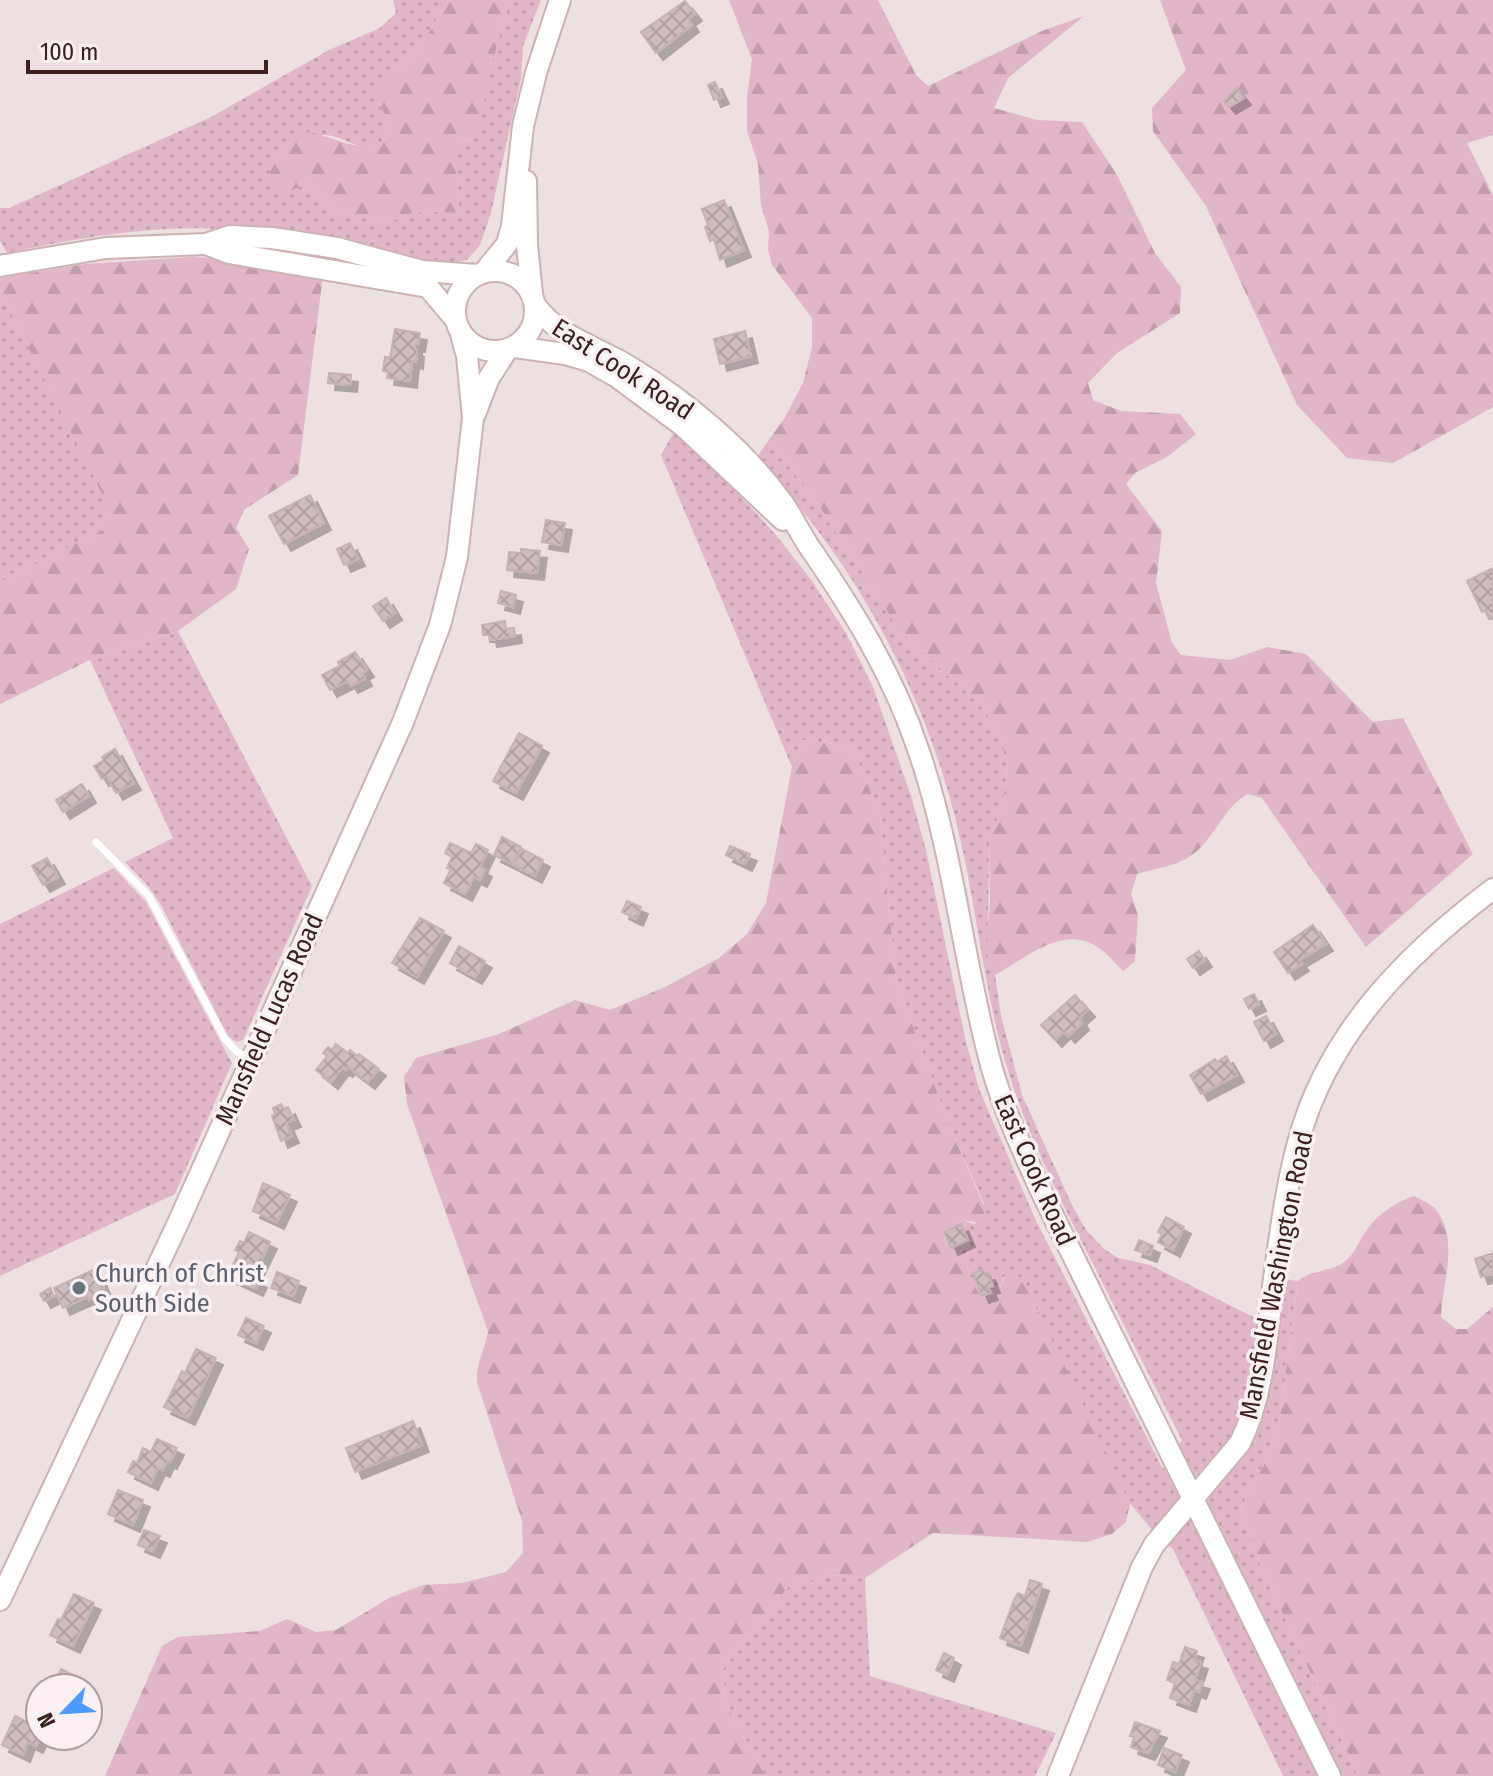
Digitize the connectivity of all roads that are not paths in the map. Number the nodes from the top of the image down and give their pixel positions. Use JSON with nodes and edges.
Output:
{"nodes":[{"id":1,"x":560,"y":0,"type":"edge"},
{"id":2,"x":523,"y":126,"type":"junction"},
{"id":3,"x":206,"y":244,"type":"junction"},
{"id":4,"x":0,"y":266,"type":"edge"},
{"id":5,"x":481,"y":274,"type":"junction"},
{"id":6,"x":533,"y":300,"type":"junction"},
{"id":7,"x":458,"y":326,"type":"junction"},
{"id":8,"x":511,"y":348,"type":"junction"},
{"id":9,"x":473,"y":418,"type":"junction"},
{"id":10,"x":806,"y":542,"type":"junction"},
{"id":11,"x":96,"y":842,"type":"dead end"},
{"id":12,"x":1493,"y":889,"type":"edge"},
{"id":13,"x":251,"y":1059,"type":"junction"},
{"id":14,"x":1194,"y":1499,"type":"junction"},
{"id":15,"x":0,"y":1600,"type":"edge"},
{"id":16,"x":1327,"y":1769,"type":"edge"},
{"id":17,"x":1058,"y":1776,"type":"edge"}],
"edges":[{"from":1,"to":2,"type":"main road"},
{"from":2,"to":5,"type":"main road"},
{"from":2,"to":6,"type":"main road"},
{"from":3,"to":4,"type":"main road"},
{"from":3,"to":5,"type":"main road"},
{"from":3,"to":7,"type":"main road"},
{"from":5,"to":6,"type":"main road"},
{"from":5,"to":7,"type":"main road"},
{"from":6,"to":8,"type":"main road"},
{"from":6,"to":10,"type":"main road","name":"East Cook Road"},
{"from":7,"to":8,"type":"main road"},
{"from":7,"to":9,"type":"main road","name":"Mansfield Lucas Road"},
{"from":8,"to":9,"type":"main road","name":"Mansfield Lucas Road"},
{"from":8,"to":10,"type":"main road","name":"East Cook Road"},
{"from":9,"to":13,"type":"main road","name":"Mansfield Lucas Road"},
{"from":10,"to":14,"type":"main road","name":"East Cook Road"},
{"from":11,"to":13,"type":"lane"},
{"from":12,"to":14,"type":"main road","name":"Mansfield Washington Road"},
{"from":13,"to":15,"type":"main road","name":"Mansfield Lucas Road"},
{"from":14,"to":16,"type":"main road","name":"East Cook Road"},
{"from":14,"to":17,"type":"main road","name":"Mansfield Washington Road"}]}
